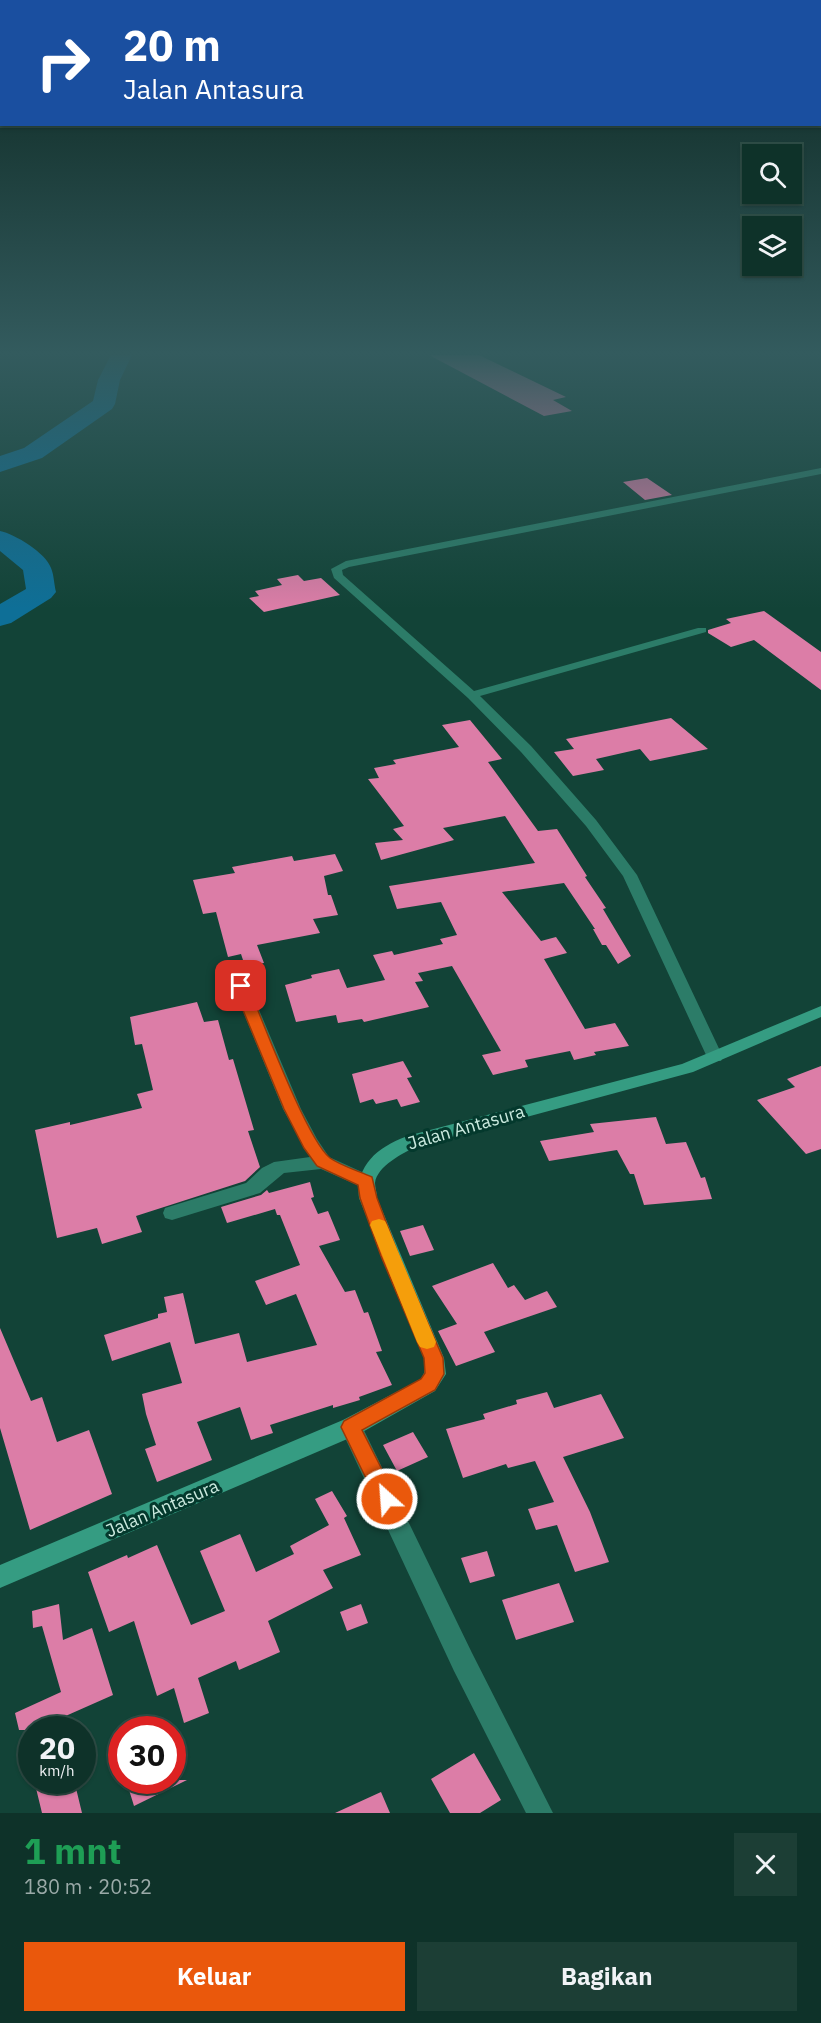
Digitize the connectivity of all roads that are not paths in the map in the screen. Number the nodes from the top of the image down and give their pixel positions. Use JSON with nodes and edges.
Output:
{"nodes":[{"id":1,"x":821,"y":471,"type":"edge"},
{"id":2,"x":702,"y":630,"type":"dead end"},
{"id":3,"x":472,"y":695,"type":"junction"},
{"id":4,"x":232,"y":965,"type":"dead end"},
{"id":5,"x":821,"y":1011,"type":"edge"},
{"id":6,"x":715,"y":1057,"type":"junction"},
{"id":7,"x":323,"y":1162,"type":"junction"},
{"id":8,"x":366,"y":1182,"type":"junction"},
{"id":9,"x":172,"y":1213,"type":"dead end"},
{"id":10,"x":351,"y":1427,"type":"junction"},
{"id":11,"x":0,"y":1577,"type":"edge"},
{"id":12,"x":540,"y":1813,"type":"edge"}],
"edges":[{"from":1,"to":3,"type":"street"},
{"from":2,"to":3,"type":"street"},
{"from":3,"to":6,"type":"street"},
{"from":4,"to":7,"type":"street"},
{"from":5,"to":6,"type":"main road","name":"Jalan Antasura"},
{"from":6,"to":8,"type":"main road","name":"Jalan Antasura"},
{"from":7,"to":8,"type":"street"},
{"from":7,"to":9,"type":"street"},
{"from":8,"to":10,"type":"main road","name":"Jalan Antasura"},
{"from":10,"to":11,"type":"main road","name":"Jalan Antasura"},
{"from":10,"to":12,"type":"street"}]}
